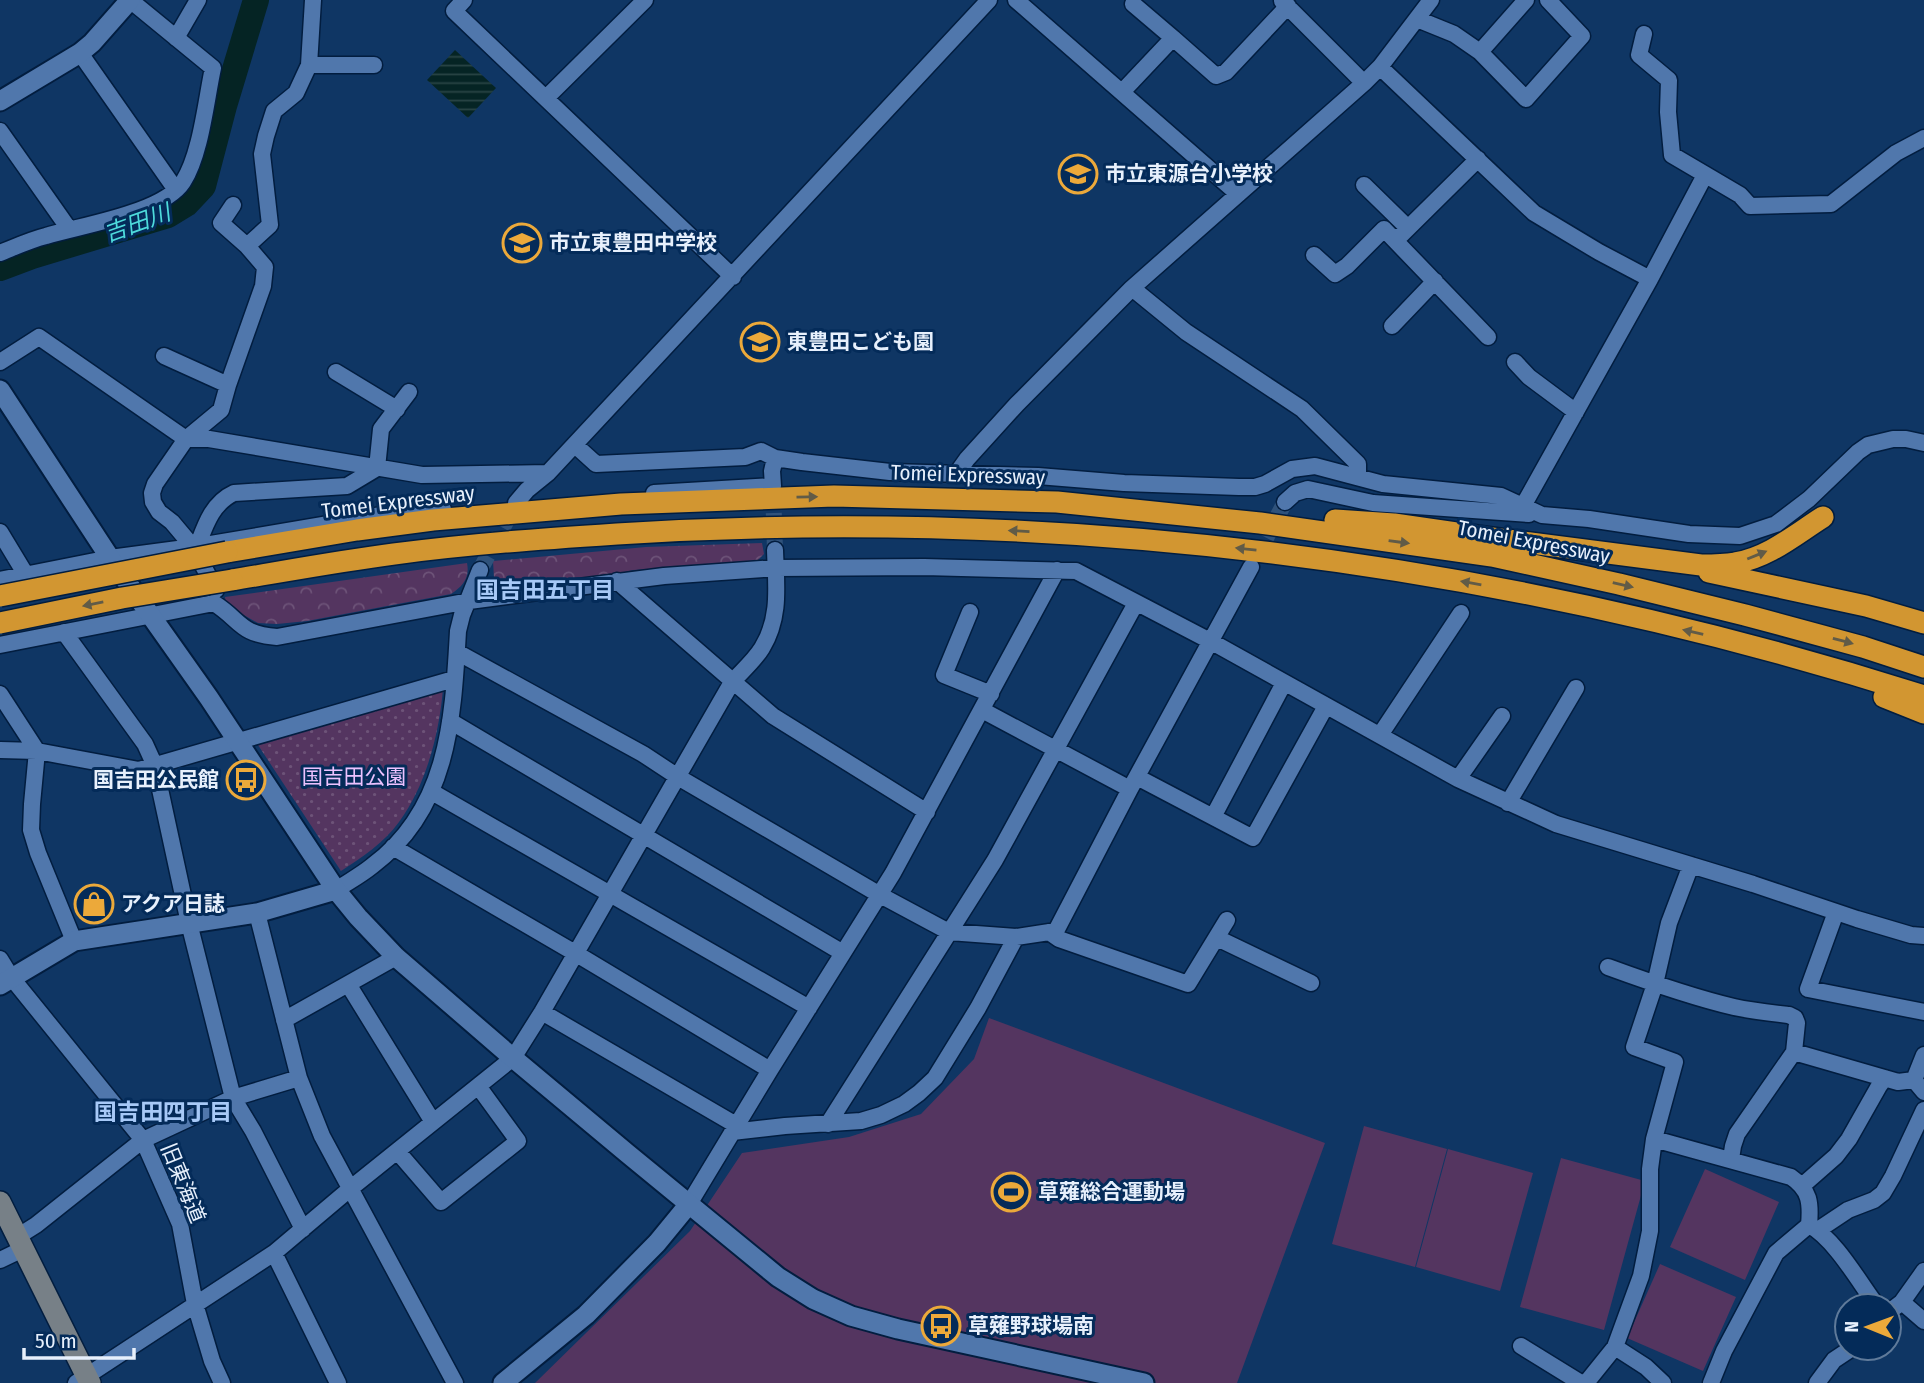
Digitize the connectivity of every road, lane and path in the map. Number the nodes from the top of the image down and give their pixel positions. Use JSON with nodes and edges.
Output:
{"nodes":[{"id":1,"x":130,"y":0,"type":"edge"},
{"id":2,"x":198,"y":0,"type":"edge"},
{"id":3,"x":313,"y":0,"type":"edge"},
{"id":4,"x":464,"y":0,"type":"edge"},
{"id":5,"x":645,"y":0,"type":"edge"},
{"id":6,"x":989,"y":0,"type":"edge"},
{"id":7,"x":1016,"y":0,"type":"edge"},
{"id":8,"x":1431,"y":0,"type":"edge"},
{"id":9,"x":1526,"y":0,"type":"edge"},
{"id":10,"x":1548,"y":0,"type":"edge"},
{"id":11,"x":1284,"y":3,"type":"edge"},
{"id":12,"x":1133,"y":4,"type":"dead end"},
{"id":13,"x":1417,"y":19,"type":"junction"},
{"id":14,"x":1644,"y":34,"type":"dead end"},
{"id":15,"x":176,"y":38,"type":"junction"},
{"id":16,"x":1173,"y":38,"type":"junction"},
{"id":17,"x":1480,"y":52,"type":"junction"},
{"id":18,"x":80,"y":53,"type":"junction"},
{"id":19,"x":309,"y":65,"type":"junction"},
{"id":20,"x":374,"y":65,"type":"dead end"},
{"id":21,"x":1380,"y":67,"type":"junction"},
{"id":22,"x":1364,"y":83,"type":"junction"},
{"id":23,"x":1122,"y":92,"type":"junction"},
{"id":24,"x":546,"y":98,"type":"junction"},
{"id":25,"x":0,"y":101,"type":"edge"},
{"id":26,"x":0,"y":131,"type":"edge"},
{"id":27,"x":1924,"y":138,"type":"edge"},
{"id":28,"x":1478,"y":159,"type":"junction"},
{"id":29,"x":1705,"y":175,"type":"junction"},
{"id":30,"x":1364,"y":185,"type":"dead end"},
{"id":31,"x":176,"y":190,"type":"junction"},
{"id":32,"x":1238,"y":194,"type":"junction"},
{"id":33,"x":233,"y":205,"type":"dead end"},
{"id":34,"x":1408,"y":228,"type":"junction"},
{"id":35,"x":69,"y":229,"type":"junction"},
{"id":36,"x":1396,"y":240,"type":"junction"},
{"id":37,"x":247,"y":246,"type":"junction"},
{"id":38,"x":0,"y":253,"type":"edge"},
{"id":39,"x":1314,"y":255,"type":"dead end"},
{"id":40,"x":733,"y":277,"type":"junction"},
{"id":41,"x":1650,"y":279,"type":"junction"},
{"id":42,"x":1435,"y":281,"type":"junction"},
{"id":43,"x":1132,"y":288,"type":"junction"},
{"id":44,"x":1392,"y":326,"type":"dead end"},
{"id":45,"x":1488,"y":337,"type":"dead end"},
{"id":46,"x":164,"y":356,"type":"dead end"},
{"id":47,"x":0,"y":362,"type":"edge"},
{"id":48,"x":1514,"y":362,"type":"dead end"},
{"id":49,"x":335,"y":372,"type":"dead end"},
{"id":50,"x":228,"y":385,"type":"junction"},
{"id":51,"x":0,"y":390,"type":"edge"},
{"id":52,"x":410,"y":392,"type":"dead end"},
{"id":53,"x":397,"y":409,"type":"junction"},
{"id":54,"x":1576,"y":412,"type":"junction"},
{"id":55,"x":186,"y":439,"type":"junction"},
{"id":56,"x":1924,"y":443,"type":"edge"},
{"id":57,"x":575,"y":444,"type":"junction"},
{"id":58,"x":775,"y":458,"type":"junction"},
{"id":59,"x":377,"y":468,"type":"junction"},
{"id":60,"x":548,"y":473,"type":"junction"},
{"id":61,"x":957,"y":473,"type":"junction"},
{"id":62,"x":1358,"y":477,"type":"junction"},
{"id":63,"x":1057,"y":502,"type":"junction"},
{"id":64,"x":1285,"y":502,"type":"tunnel mouth"},
{"id":65,"x":516,"y":503,"type":"junction"},
{"id":66,"x":1522,"y":506,"type":"junction"},
{"id":67,"x":1542,"y":515,"type":"junction"},
{"id":68,"x":1824,"y":516,"type":"dead end"},
{"id":69,"x":0,"y":532,"type":"edge"},
{"id":70,"x":195,"y":547,"type":"junction"},
{"id":71,"x":775,"y":550,"type":"tunnel mouth"},
{"id":72,"x":1603,"y":552,"type":"junction"},
{"id":73,"x":110,"y":558,"type":"junction"},
{"id":74,"x":1251,"y":567,"type":"tunnel mouth"},
{"id":75,"x":776,"y":568,"type":"junction"},
{"id":76,"x":480,"y":570,"type":"tunnel mouth"},
{"id":77,"x":1057,"y":570,"type":"junction"},
{"id":78,"x":26,"y":575,"type":"junction"},
{"id":79,"x":0,"y":580,"type":"edge"},
{"id":80,"x":617,"y":582,"type":"junction"},
{"id":81,"x":0,"y":596,"type":"edge"},
{"id":82,"x":468,"y":601,"type":"junction"},
{"id":83,"x":1136,"y":603,"type":"junction"},
{"id":84,"x":226,"y":611,"type":"junction"},
{"id":85,"x":970,"y":612,"type":"dead end"},
{"id":86,"x":1461,"y":613,"type":"dead end"},
{"id":87,"x":149,"y":615,"type":"junction"},
{"id":88,"x":0,"y":623,"type":"edge"},
{"id":89,"x":1924,"y":623,"type":"edge"},
{"id":90,"x":64,"y":632,"type":"junction"},
{"id":91,"x":1724,"y":639,"type":"junction"},
{"id":92,"x":1212,"y":642,"type":"junction"},
{"id":93,"x":0,"y":645,"type":"edge"},
{"id":94,"x":457,"y":652,"type":"junction"},
{"id":95,"x":1924,"y":667,"type":"edge"},
{"id":96,"x":454,"y":679,"type":"junction"},
{"id":97,"x":732,"y":682,"type":"junction"},
{"id":98,"x":1284,"y":683,"type":"junction"},
{"id":99,"x":1576,"y":688,"type":"dead end"},
{"id":100,"x":0,"y":694,"type":"edge"},
{"id":101,"x":991,"y":694,"type":"junction"},
{"id":102,"x":1924,"y":696,"type":"edge"},
{"id":103,"x":1326,"y":706,"type":"junction"},
{"id":104,"x":982,"y":710,"type":"junction"},
{"id":105,"x":1924,"y":713,"type":"edge"},
{"id":106,"x":1502,"y":716,"type":"dead end"},
{"id":107,"x":450,"y":722,"type":"junction"},
{"id":108,"x":1380,"y":735,"type":"junction"},
{"id":109,"x":237,"y":740,"type":"junction"},
{"id":110,"x":0,"y":750,"type":"edge"},
{"id":111,"x":1055,"y":750,"type":"junction"},
{"id":112,"x":37,"y":751,"type":"junction"},
{"id":113,"x":155,"y":766,"type":"junction"},
{"id":114,"x":678,"y":777,"type":"junction"},
{"id":115,"x":1458,"y":779,"type":"junction"},
{"id":116,"x":1133,"y":783,"type":"junction"},
{"id":117,"x":432,"y":792,"type":"junction"},
{"id":118,"x":1508,"y":803,"type":"junction"},
{"id":119,"x":927,"y":812,"type":"junction"},
{"id":120,"x":1213,"y":817,"type":"junction"},
{"id":121,"x":644,"y":835,"type":"junction"},
{"id":122,"x":393,"y":847,"type":"junction"},
{"id":123,"x":1691,"y":865,"type":"junction"},
{"id":124,"x":336,"y":890,"type":"junction"},
{"id":125,"x":610,"y":894,"type":"junction"},
{"id":126,"x":880,"y":895,"type":"junction"},
{"id":127,"x":1836,"y":912,"type":"junction"},
{"id":128,"x":257,"y":913,"type":"junction"},
{"id":129,"x":1227,"y":920,"type":"dead end"},
{"id":130,"x":189,"y":923,"type":"junction"},
{"id":131,"x":949,"y":932,"type":"junction"},
{"id":132,"x":1049,"y":932,"type":"junction"},
{"id":133,"x":1924,"y":936,"type":"edge"},
{"id":134,"x":1016,"y":937,"type":"junction"},
{"id":135,"x":1217,"y":938,"type":"junction"},
{"id":136,"x":74,"y":941,"type":"junction"},
{"id":137,"x":575,"y":953,"type":"junction"},
{"id":138,"x":843,"y":953,"type":"junction"},
{"id":139,"x":396,"y":957,"type":"junction"},
{"id":140,"x":0,"y":959,"type":"edge"},
{"id":141,"x":1608,"y":967,"type":"dead end"},
{"id":142,"x":5,"y":981,"type":"edge"},
{"id":143,"x":1311,"y":983,"type":"dead end"},
{"id":144,"x":348,"y":984,"type":"junction"},
{"id":145,"x":1655,"y":984,"type":"junction"},
{"id":146,"x":809,"y":1008,"type":"junction"},
{"id":147,"x":541,"y":1012,"type":"junction"},
{"id":148,"x":1924,"y":1012,"type":"edge"},
{"id":149,"x":284,"y":1020,"type":"junction"},
{"id":150,"x":1794,"y":1052,"type":"junction"},
{"id":151,"x":1924,"y":1055,"type":"edge"},
{"id":152,"x":513,"y":1058,"type":"junction"},
{"id":153,"x":770,"y":1070,"type":"junction"},
{"id":154,"x":299,"y":1078,"type":"junction"},
{"id":155,"x":1885,"y":1079,"type":"junction"},
{"id":156,"x":478,"y":1086,"type":"junction"},
{"id":157,"x":1921,"y":1089,"type":"edge"},
{"id":158,"x":233,"y":1098,"type":"junction"},
{"id":159,"x":1924,"y":1110,"type":"edge"},
{"id":160,"x":433,"y":1122,"type":"junction"},
{"id":161,"x":828,"y":1124,"type":"junction"},
{"id":162,"x":734,"y":1129,"type":"junction"},
{"id":163,"x":1654,"y":1139,"type":"junction"},
{"id":164,"x":143,"y":1140,"type":"junction"},
{"id":165,"x":397,"y":1151,"type":"junction"},
{"id":166,"x":1731,"y":1159,"type":"junction"},
{"id":167,"x":1803,"y":1185,"type":"junction"},
{"id":168,"x":351,"y":1188,"type":"junction"},
{"id":169,"x":0,"y":1202,"type":"edge"},
{"id":170,"x":689,"y":1204,"type":"junction"},
{"id":171,"x":1813,"y":1227,"type":"junction"},
{"id":172,"x":303,"y":1228,"type":"junction"},
{"id":173,"x":20,"y":1243,"type":"junction"},
{"id":174,"x":274,"y":1253,"type":"junction"},
{"id":175,"x":0,"y":1260,"type":"edge"},
{"id":176,"x":1924,"y":1271,"type":"edge"},
{"id":177,"x":1867,"y":1292,"type":"edge"},
{"id":178,"x":1903,"y":1297,"type":"edge"},
{"id":179,"x":195,"y":1304,"type":"junction"},
{"id":180,"x":1903,"y":1311,"type":"edge"},
{"id":181,"x":1924,"y":1321,"type":"edge"},
{"id":182,"x":1521,"y":1346,"type":"dead end"},
{"id":183,"x":1615,"y":1347,"type":"junction"},
{"id":184,"x":1833,"y":1361,"type":"edge"},
{"id":185,"x":84,"y":1381,"type":"edge"},
{"id":186,"x":222,"y":1383,"type":"edge"},
{"id":187,"x":338,"y":1383,"type":"edge"},
{"id":188,"x":455,"y":1383,"type":"edge"},
{"id":189,"x":503,"y":1383,"type":"edge"},
{"id":190,"x":1144,"y":1383,"type":"edge"},
{"id":191,"x":1583,"y":1383,"type":"edge"},
{"id":192,"x":1663,"y":1383,"type":"edge"},
{"id":193,"x":1711,"y":1383,"type":"edge"},
{"id":194,"x":1817,"y":1383,"type":"edge"}],
"edges":[{"from":1,"to":15,"type":"street"},
{"from":1,"to":18,"type":"street"},
{"from":2,"to":15,"type":"street"},
{"from":3,"to":19,"type":"street"},
{"from":4,"to":24,"type":"street"},
{"from":5,"to":24,"type":"street"},
{"from":6,"to":40,"type":"street"},
{"from":7,"to":23,"type":"street"},
{"from":8,"to":13,"type":"street"},
{"from":9,"to":17,"type":"street"},
{"from":10,"to":17,"type":"street"},
{"from":11,"to":16,"type":"street"},
{"from":11,"to":22,"type":"street"},
{"from":12,"to":16,"type":"street"},
{"from":13,"to":17,"type":"street"},
{"from":13,"to":21,"type":"street"},
{"from":14,"to":29,"type":"street"},
{"from":15,"to":31,"type":"street"},
{"from":16,"to":23,"type":"street"},
{"from":18,"to":25,"type":"street"},
{"from":18,"to":31,"type":"street"},
{"from":19,"to":20,"type":"street"},
{"from":19,"to":37,"type":"street"},
{"from":21,"to":22,"type":"street"},
{"from":21,"to":28,"type":"street"},
{"from":22,"to":32,"type":"street"},
{"from":23,"to":32,"type":"street"},
{"from":24,"to":40,"type":"street"},
{"from":26,"to":35,"type":"street"},
{"from":27,"to":29,"type":"street"},
{"from":28,"to":34,"type":"street"},
{"from":28,"to":41,"type":"street"},
{"from":29,"to":41,"type":"street"},
{"from":30,"to":34,"type":"street"},
{"from":31,"to":35,"type":"street"},
{"from":32,"to":43,"type":"street"},
{"from":33,"to":37,"type":"street"},
{"from":34,"to":36,"type":"street"},
{"from":35,"to":38,"type":"street"},
{"from":36,"to":39,"type":"street"},
{"from":36,"to":42,"type":"street"},
{"from":37,"to":50,"type":"street"},
{"from":40,"to":57,"type":"street"},
{"from":41,"to":54,"type":"street"},
{"from":42,"to":44,"type":"street"},
{"from":42,"to":45,"type":"street"},
{"from":43,"to":61,"type":"street"},
{"from":43,"to":62,"type":"street"},
{"from":46,"to":50,"type":"street"},
{"from":47,"to":55,"type":"street"},
{"from":48,"to":54,"type":"street"},
{"from":49,"to":53,"type":"street"},
{"from":50,"to":55,"type":"street"},
{"from":51,"to":73,"type":"street"},
{"from":52,"to":53,"type":"street"},
{"from":53,"to":59,"type":"street"},
{"from":54,"to":66,"type":"street"},
{"from":55,"to":59,"type":"street"},
{"from":55,"to":70,"type":"street"},
{"from":56,"to":67,"type":"street"},
{"from":57,"to":58,"type":"street"},
{"from":57,"to":60,"type":"street"},
{"from":58,"to":61,"type":"street"},
{"from":58,"to":65,"type":"street"},
{"from":59,"to":60,"type":"street"},
{"from":59,"to":70,"type":"street"},
{"from":60,"to":65,"type":"street"},
{"from":61,"to":62,"type":"street"},
{"from":62,"to":66,"type":"street"},
{"from":63,"to":72,"type":"highway"},
{"from":81,"to":63,"type":"highway","name":"Tomei Expressway","one_way":true,"bridge":true},
{"from":63,"to":95,"type":"highway","name":"Tomei Expressway","one_way":true},
{"from":64,"to":67,"type":"street"},
{"from":65,"to":70,"type":"street"},
{"from":66,"to":67,"type":"street"},
{"from":72,"to":68,"type":"highway","one_way":true},
{"from":69,"to":78,"type":"street"},
{"from":70,"to":73,"type":"street"},
{"from":70,"to":84,"type":"street"},
{"from":71,"to":75,"type":"street"},
{"from":72,"to":89,"type":"highway"},
{"from":73,"to":78,"type":"street"},
{"from":73,"to":87,"type":"street"},
{"from":74,"to":92,"type":"street"},
{"from":75,"to":77,"type":"street"},
{"from":75,"to":80,"type":"street"},
{"from":75,"to":97,"type":"street"},
{"from":76,"to":82,"type":"street"},
{"from":77,"to":83,"type":"street"},
{"from":77,"to":101,"type":"street"},
{"from":78,"to":79,"type":"street"},
{"from":80,"to":82,"type":"street"},
{"from":80,"to":97,"type":"street"},
{"from":82,"to":84,"type":"street"},
{"from":82,"to":94,"type":"street"},
{"from":83,"to":92,"type":"street"},
{"from":83,"to":111,"type":"street"},
{"from":84,"to":87,"type":"street"},
{"from":85,"to":101,"type":"street"},
{"from":86,"to":108,"type":"street"},
{"from":87,"to":90,"type":"street"},
{"from":87,"to":109,"type":"street"},
{"from":91,"to":88,"type":"highway","one_way":true,"bridge":true},
{"from":90,"to":93,"type":"street"},
{"from":90,"to":113,"type":"street"},
{"from":91,"to":102,"type":"highway"},
{"from":91,"to":105,"type":"highway"},
{"from":92,"to":98,"type":"street"},
{"from":92,"to":116,"type":"street"},
{"from":94,"to":96,"type":"street"},
{"from":94,"to":114,"type":"street"},
{"from":96,"to":107,"type":"street"},
{"from":96,"to":109,"type":"street"},
{"from":97,"to":114,"type":"street"},
{"from":97,"to":119,"type":"street"},
{"from":98,"to":103,"type":"street"},
{"from":98,"to":120,"type":"street"},
{"from":99,"to":118,"type":"street"},
{"from":100,"to":112,"type":"street"},
{"from":101,"to":104,"type":"street"},
{"from":103,"to":108,"type":"street"},
{"from":103,"to":120,"type":"street"},
{"from":104,"to":111,"type":"street"},
{"from":104,"to":119,"type":"street"},
{"from":106,"to":115,"type":"street"},
{"from":107,"to":117,"type":"street"},
{"from":107,"to":121,"type":"street"},
{"from":108,"to":115,"type":"street"},
{"from":109,"to":113,"type":"street"},
{"from":109,"to":124,"type":"street"},
{"from":110,"to":112,"type":"street"},
{"from":111,"to":116,"type":"street"},
{"from":111,"to":131,"type":"street"},
{"from":112,"to":113,"type":"street"},
{"from":112,"to":136,"type":"street"},
{"from":113,"to":130,"type":"street"},
{"from":114,"to":121,"type":"street"},
{"from":114,"to":126,"type":"street"},
{"from":115,"to":118,"type":"street"},
{"from":116,"to":120,"type":"street"},
{"from":116,"to":132,"type":"street"},
{"from":117,"to":122,"type":"street"},
{"from":117,"to":125,"type":"street"},
{"from":118,"to":123,"type":"street"},
{"from":119,"to":126,"type":"street"},
{"from":121,"to":125,"type":"street"},
{"from":121,"to":138,"type":"street"},
{"from":122,"to":124,"type":"street"},
{"from":122,"to":137,"type":"street"},
{"from":123,"to":127,"type":"street"},
{"from":123,"to":145,"type":"street"},
{"from":124,"to":128,"type":"street"},
{"from":124,"to":139,"type":"street"},
{"from":125,"to":137,"type":"street"},
{"from":125,"to":146,"type":"street"},
{"from":126,"to":131,"type":"street"},
{"from":126,"to":138,"type":"street"},
{"from":127,"to":133,"type":"street"},
{"from":127,"to":148,"type":"street"},
{"from":128,"to":130,"type":"street"},
{"from":128,"to":149,"type":"street"},
{"from":129,"to":135,"type":"street"},
{"from":130,"to":136,"type":"street"},
{"from":130,"to":158,"type":"street"},
{"from":131,"to":134,"type":"street"},
{"from":131,"to":161,"type":"street"},
{"from":132,"to":134,"type":"street"},
{"from":132,"to":135,"type":"street"},
{"from":134,"to":161,"type":"street"},
{"from":135,"to":143,"type":"street"},
{"from":136,"to":142,"type":"street"},
{"from":137,"to":147,"type":"street"},
{"from":137,"to":153,"type":"street"},
{"from":138,"to":146,"type":"street"},
{"from":139,"to":144,"type":"street"},
{"from":139,"to":152,"type":"street"},
{"from":140,"to":142,"type":"street","name":"旧東海道"},
{"from":141,"to":145,"type":"street"},
{"from":142,"to":164,"type":"street","name":"旧東海道"},
{"from":144,"to":149,"type":"street"},
{"from":144,"to":160,"type":"street"},
{"from":145,"to":150,"type":"street"},
{"from":145,"to":163,"type":"street"},
{"from":146,"to":153,"type":"street"},
{"from":147,"to":152,"type":"street"},
{"from":147,"to":162,"type":"street"},
{"from":149,"to":154,"type":"street"},
{"from":150,"to":155,"type":"street"},
{"from":150,"to":166,"type":"street"},
{"from":151,"to":157,"type":"street"},
{"from":152,"to":156,"type":"street"},
{"from":152,"to":170,"type":"street"},
{"from":153,"to":162,"type":"street"},
{"from":154,"to":158,"type":"street"},
{"from":154,"to":168,"type":"street"},
{"from":155,"to":157,"type":"street"},
{"from":155,"to":167,"type":"street"},
{"from":156,"to":160,"type":"street"},
{"from":156,"to":165,"type":"street"},
{"from":158,"to":164,"type":"street"},
{"from":158,"to":172,"type":"street"},
{"from":159,"to":171,"type":"street"},
{"from":160,"to":165,"type":"street"},
{"from":161,"to":162,"type":"street"},
{"from":162,"to":170,"type":"street"},
{"from":163,"to":166,"type":"street"},
{"from":163,"to":183,"type":"street"},
{"from":164,"to":173,"type":"street"},
{"from":164,"to":179,"type":"street","name":"旧東海道"},
{"from":165,"to":168,"type":"street"},
{"from":166,"to":167,"type":"street"},
{"from":167,"to":171,"type":"street"},
{"from":168,"to":172,"type":"street"},
{"from":168,"to":188,"type":"street"},
{"from":169,"to":173,"type":"main road"},
{"from":170,"to":189,"type":"street"},
{"from":170,"to":190,"type":"street"},
{"from":171,"to":177,"type":"street"},
{"from":171,"to":193,"type":"street"},
{"from":172,"to":174,"type":"street"},
{"from":173,"to":175,"type":"street"},
{"from":173,"to":185,"type":"main road"},
{"from":174,"to":179,"type":"street"},
{"from":174,"to":187,"type":"street"},
{"from":176,"to":178,"type":"street"},
{"from":179,"to":185,"type":"street"},
{"from":179,"to":186,"type":"street","name":"旧東海道"},
{"from":180,"to":181,"type":"street"},
{"from":182,"to":191,"type":"street"},
{"from":183,"to":191,"type":"street"},
{"from":183,"to":192,"type":"street"},
{"from":184,"to":194,"type":"street"}]}
